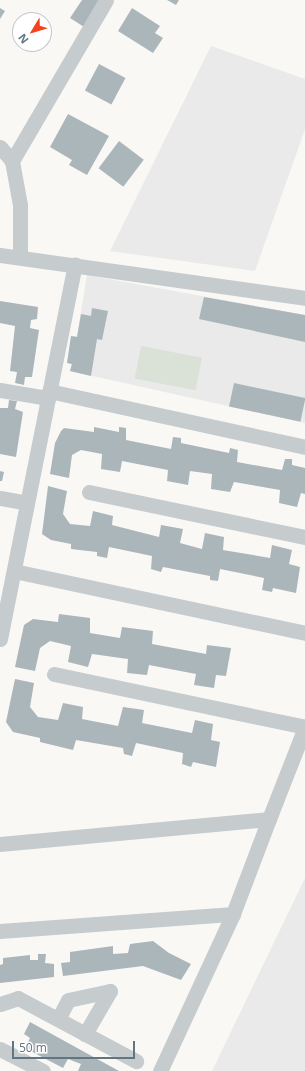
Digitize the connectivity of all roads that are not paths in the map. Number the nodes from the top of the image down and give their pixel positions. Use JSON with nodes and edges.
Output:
{"nodes":[{"id":1,"x":106,"y":0,"type":"edge"},
{"id":2,"x":0,"y":146,"type":"edge"},
{"id":3,"x":12,"y":161,"type":"junction"},
{"id":4,"x":0,"y":255,"type":"edge"},
{"id":5,"x":20,"y":257,"type":"junction"},
{"id":6,"x":75,"y":264,"type":"junction"},
{"id":7,"x":305,"y":298,"type":"edge"},
{"id":8,"x":0,"y":390,"type":"edge"},
{"id":9,"x":49,"y":394,"type":"junction"},
{"id":10,"x":305,"y":447,"type":"edge"},
{"id":11,"x":89,"y":492,"type":"dead end"},
{"id":12,"x":0,"y":498,"type":"edge"},
{"id":13,"x":27,"y":503,"type":"junction"},
{"id":14,"x":305,"y":537,"type":"edge"},
{"id":15,"x":14,"y":571,"type":"junction"},
{"id":16,"x":2,"y":622,"type":"edge"},
{"id":17,"x":305,"y":633,"type":"edge"},
{"id":18,"x":0,"y":638,"type":"edge"},
{"id":19,"x":54,"y":674,"type":"dead end"},
{"id":20,"x":305,"y":727,"type":"edge"},
{"id":21,"x":269,"y":819,"type":"junction"},
{"id":22,"x":0,"y":844,"type":"edge"},
{"id":23,"x":233,"y":914,"type":"junction"},
{"id":24,"x":0,"y":931,"type":"edge"},
{"id":25,"x":0,"y":1004,"type":"edge"},
{"id":26,"x":58,"y":1019,"type":"junction"},
{"id":27,"x":85,"y":1034,"type":"junction"},
{"id":28,"x":0,"y":1049,"type":"edge"},
{"id":29,"x":136,"y":1061,"type":"dead end"},
{"id":30,"x":42,"y":1071,"type":"edge"},
{"id":31,"x":160,"y":1071,"type":"edge"}],
"edges":[{"from":1,"to":3,"type":"street"},
{"from":2,"to":3,"type":"street"},
{"from":3,"to":5,"type":"street"},
{"from":4,"to":5,"type":"street"},
{"from":5,"to":6,"type":"street"},
{"from":6,"to":7,"type":"street"},
{"from":6,"to":9,"type":"street"},
{"from":8,"to":9,"type":"street"},
{"from":9,"to":10,"type":"street"},
{"from":9,"to":13,"type":"street"},
{"from":11,"to":14,"type":"street"},
{"from":12,"to":13,"type":"street"},
{"from":13,"to":15,"type":"street"},
{"from":15,"to":16,"type":"street"},
{"from":15,"to":17,"type":"street"},
{"from":16,"to":18,"type":"street"},
{"from":19,"to":20,"type":"street"},
{"from":20,"to":21,"type":"street"},
{"from":21,"to":22,"type":"street"},
{"from":21,"to":23,"type":"street"},
{"from":23,"to":24,"type":"street"},
{"from":23,"to":31,"type":"street"},
{"from":25,"to":26,"type":"street"},
{"from":26,"to":27,"type":"street"},
{"from":26,"to":27,"type":"street"},
{"from":27,"to":29,"type":"street"},
{"from":28,"to":30,"type":"street"}]}
